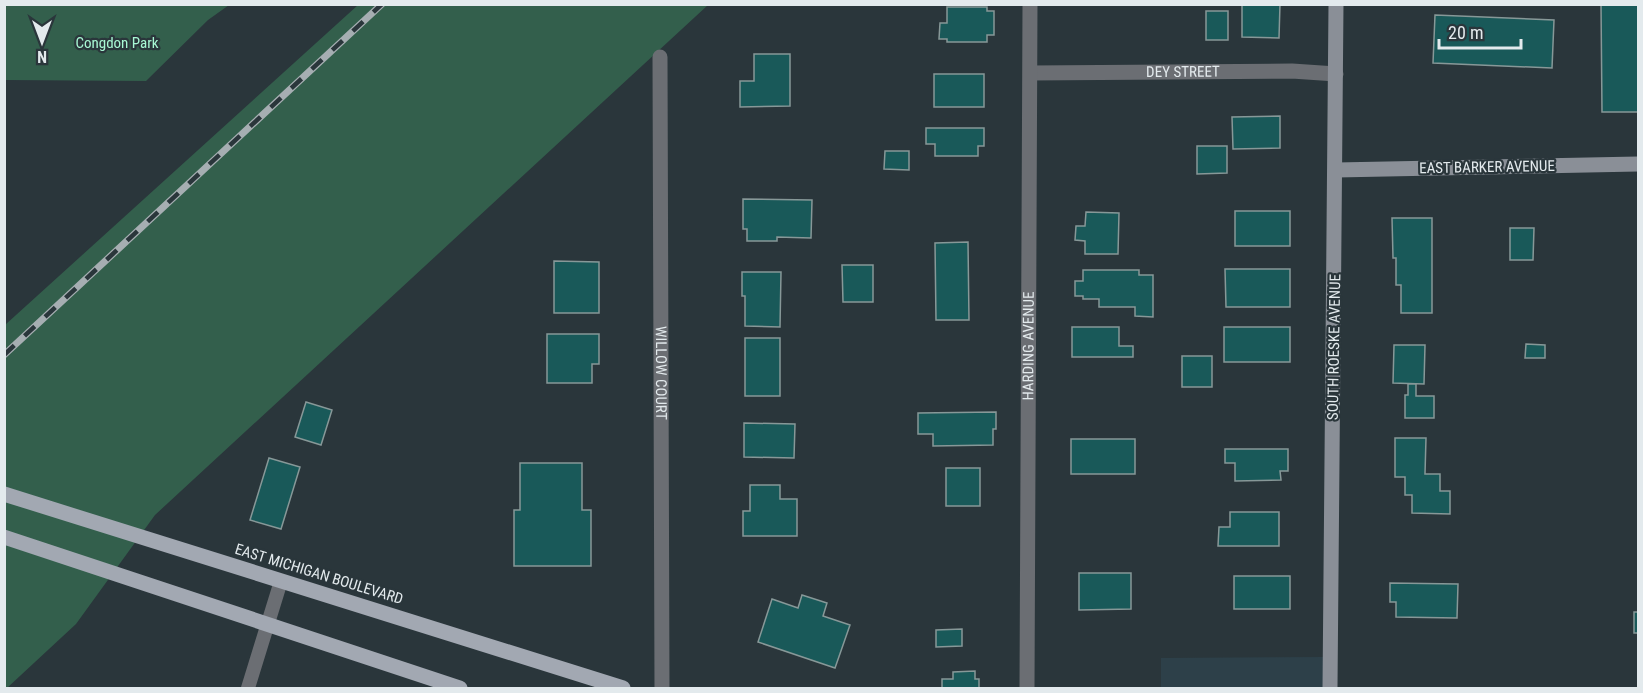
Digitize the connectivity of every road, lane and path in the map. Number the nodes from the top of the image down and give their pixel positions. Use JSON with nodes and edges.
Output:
{"nodes":[{"id":1,"x":1030,"y":4,"type":"edge"},
{"id":2,"x":1336,"y":4,"type":"edge"},
{"id":3,"x":660,"y":57,"type":"dead end"},
{"id":4,"x":1031,"y":73,"type":"junction"},
{"id":5,"x":1336,"y":74,"type":"junction"},
{"id":6,"x":1638,"y":165,"type":"edge"},
{"id":7,"x":1336,"y":170,"type":"junction"},
{"id":8,"x":4,"y":494,"type":"edge"},
{"id":9,"x":4,"y":537,"type":"edge"},
{"id":10,"x":281,"y":581,"type":"junction"},
{"id":11,"x":267,"y":625,"type":"junction"},
{"id":12,"x":248,"y":688,"type":"edge"},
{"id":13,"x":460,"y":688,"type":"edge"},
{"id":14,"x":623,"y":688,"type":"edge"},
{"id":15,"x":662,"y":688,"type":"edge"},
{"id":16,"x":1027,"y":688,"type":"edge"},
{"id":17,"x":1330,"y":688,"type":"edge"}],
"edges":[{"from":1,"to":4,"type":"street","name":"HARDING AVENUE"},
{"from":2,"to":5,"type":"street","name":"SOUTH ROESKE AVENUE"},
{"from":3,"to":15,"type":"street","name":"WILLOW COURT"},
{"from":4,"to":5,"type":"street","name":"DEY STREET"},
{"from":4,"to":16,"type":"street","name":"HARDING AVENUE"},
{"from":5,"to":7,"type":"street","name":"SOUTH ROESKE AVENUE"},
{"from":6,"to":7,"type":"street","name":"EAST BARKER AVENUE"},
{"from":7,"to":17,"type":"street","name":"SOUTH ROESKE AVENUE"},
{"from":8,"to":10,"type":"main road","name":"EAST MICHIGAN BOULEVARD"},
{"from":9,"to":11,"type":"main road"},
{"from":10,"to":11,"type":"lane"},
{"from":10,"to":14,"type":"main road","name":"EAST MICHIGAN BOULEVARD"},
{"from":11,"to":12,"type":"lane"},
{"from":11,"to":13,"type":"main road"}]}
